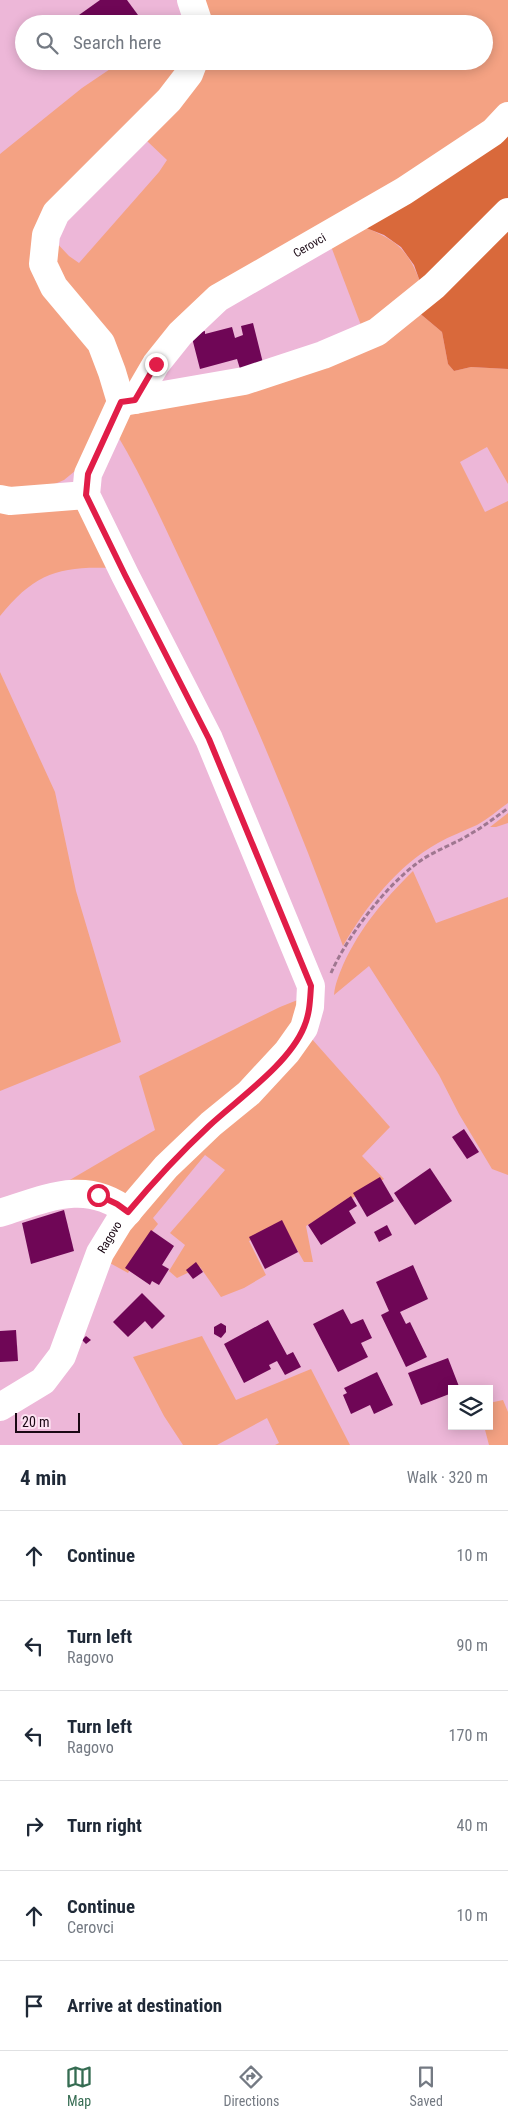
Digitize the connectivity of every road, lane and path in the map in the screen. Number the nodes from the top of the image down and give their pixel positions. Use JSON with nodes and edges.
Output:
{"nodes":[{"id":1,"x":191,"y":0,"type":"edge"},
{"id":2,"x":196,"y":15,"type":"edge"},
{"id":3,"x":191,"y":70,"type":"edge"},
{"id":4,"x":508,"y":116,"type":"edge"},
{"id":5,"x":508,"y":212,"type":"edge"},
{"id":6,"x":128,"y":401,"type":"junction"},
{"id":7,"x":86,"y":495,"type":"junction"},
{"id":8,"x":0,"y":499,"type":"edge"},
{"id":9,"x":508,"y":808,"type":"edge"},
{"id":10,"x":330,"y":976,"type":"dead end"},
{"id":11,"x":128,"y":1212,"type":"junction"},
{"id":12,"x":0,"y":1214,"type":"edge"},
{"id":13,"x":0,"y":1407,"type":"edge"}],
"edges":[{"from":1,"to":2,"type":"street"},
{"from":3,"to":6,"type":"street"},
{"from":4,"to":6,"type":"street","name":"Cerovci"},
{"from":5,"to":6,"type":"street"},
{"from":6,"to":7,"type":"street","name":"Cerovci"},
{"from":7,"to":8,"type":"street"},
{"from":7,"to":11,"type":"street","name":"Ragovo"},
{"from":9,"to":10,"type":"path"},
{"from":11,"to":12,"type":"street"},
{"from":11,"to":13,"type":"street","name":"Ragovo"}]}
